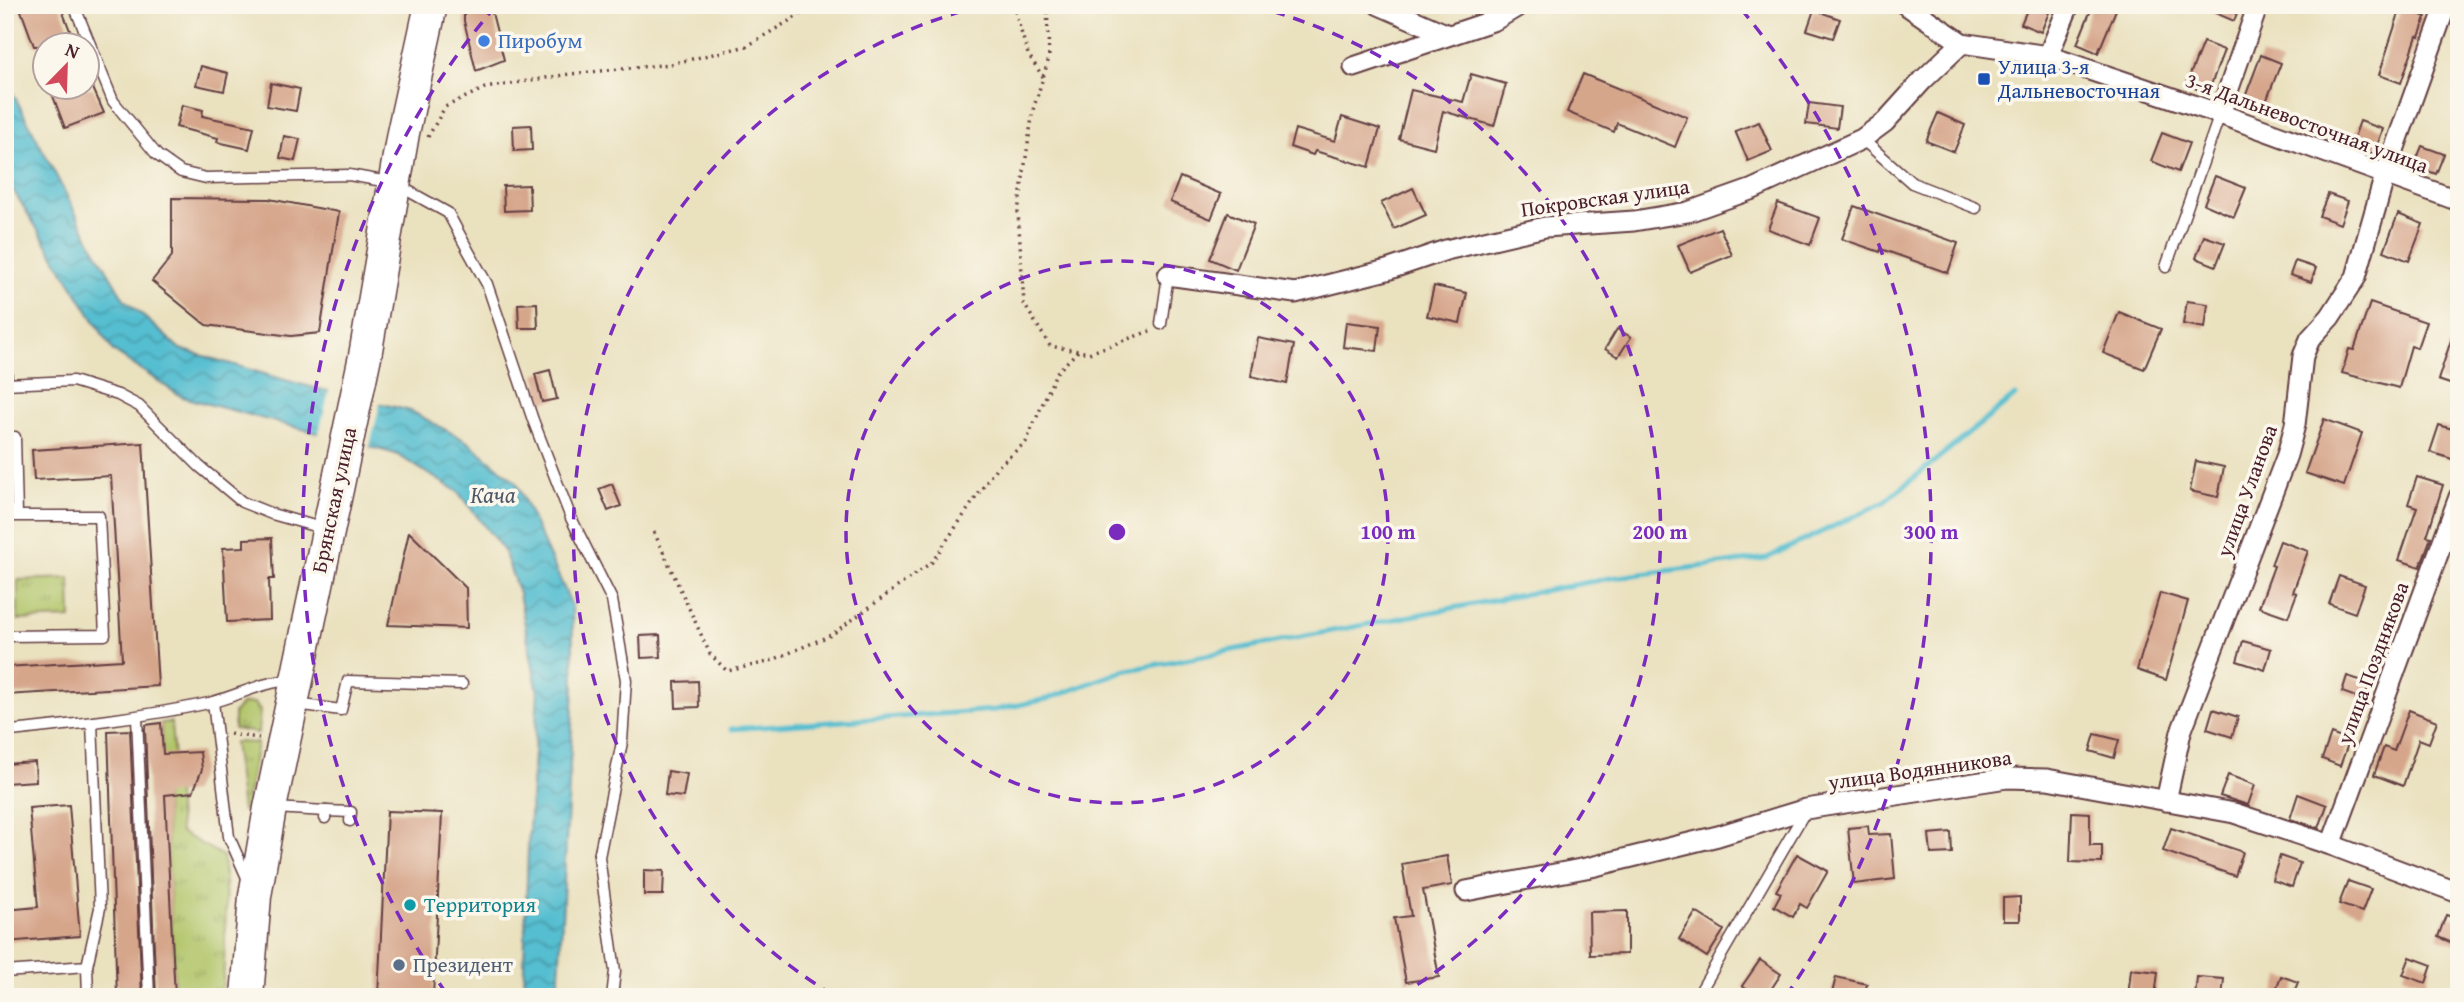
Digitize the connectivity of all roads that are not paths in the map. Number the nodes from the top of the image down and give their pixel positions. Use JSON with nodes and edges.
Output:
{"nodes":[{"id":1,"x":74,"y":5,"type":"edge"},
{"id":2,"x":431,"y":5,"type":"edge"},
{"id":3,"x":1379,"y":5,"type":"edge"},
{"id":4,"x":1520,"y":5,"type":"edge"},
{"id":5,"x":1906,"y":5,"type":"edge"},
{"id":6,"x":2068,"y":5,"type":"edge"},
{"id":7,"x":2258,"y":5,"type":"edge"},
{"id":8,"x":2446,"y":5,"type":"edge"},
{"id":9,"x":1448,"y":34,"type":"junction"},
{"id":10,"x":1962,"y":43,"type":"junction"},
{"id":11,"x":2048,"y":56,"type":"junction"},
{"id":12,"x":1354,"y":67,"type":"dead end"},
{"id":13,"x":2220,"y":114,"type":"junction"},
{"id":14,"x":1862,"y":139,"type":"junction"},
{"id":15,"x":2385,"y":175,"type":"junction"},
{"id":16,"x":394,"y":183,"type":"junction"},
{"id":17,"x":2459,"y":201,"type":"edge"},
{"id":18,"x":1976,"y":208,"type":"dead end"},
{"id":19,"x":2166,"y":267,"type":"dead end"},
{"id":20,"x":1168,"y":275,"type":"joint"},
{"id":21,"x":1161,"y":324,"type":"road end"},
{"id":22,"x":5,"y":340,"type":"edge"},
{"id":23,"x":6,"y":384,"type":"edge"},
{"id":24,"x":5,"y":438,"type":"edge"},
{"id":25,"x":2459,"y":497,"type":"edge"},
{"id":26,"x":11,"y":516,"type":"edge"},
{"id":27,"x":327,"y":530,"type":"junction"},
{"id":28,"x":5,"y":636,"type":"edge"},
{"id":29,"x":462,"y":684,"type":"dead end"},
{"id":30,"x":294,"y":692,"type":"junction"},
{"id":31,"x":213,"y":702,"type":"junction"},
{"id":32,"x":137,"y":717,"type":"junction"},
{"id":33,"x":92,"y":723,"type":"junction"},
{"id":34,"x":5,"y":735,"type":"edge"},
{"id":35,"x":2166,"y":801,"type":"junction"},
{"id":36,"x":270,"y":808,"type":"junction"},
{"id":37,"x":1806,"y":809,"type":"junction"},
{"id":38,"x":350,"y":821,"type":"dead end"},
{"id":39,"x":2331,"y":845,"type":"junction"},
{"id":40,"x":1466,"y":891,"type":"dead end"},
{"id":41,"x":2459,"y":893,"type":"edge"},
{"id":42,"x":255,"y":896,"type":"junction"},
{"id":43,"x":87,"y":966,"type":"junction"},
{"id":44,"x":5,"y":972,"type":"edge"},
{"id":45,"x":88,"y":997,"type":"edge"},
{"id":46,"x":149,"y":997,"type":"edge"},
{"id":47,"x":247,"y":997,"type":"edge"},
{"id":48,"x":612,"y":997,"type":"edge"},
{"id":49,"x":1697,"y":997,"type":"edge"}],
"edges":[{"from":1,"to":16,"type":"lane"},
{"from":2,"to":16,"type":"highway","name":"Брянская улица"},
{"from":3,"to":9,"type":"street"},
{"from":4,"to":9,"type":"street"},
{"from":5,"to":10,"type":"street","name":"3-я Дальневосточная улица"},
{"from":6,"to":11,"type":"street"},
{"from":7,"to":13,"type":"street"},
{"from":8,"to":15,"type":"street","name":"улица Уланова"},
{"from":9,"to":12,"type":"street"},
{"from":10,"to":11,"type":"street","name":"3-я Дальневосточная улица"},
{"from":10,"to":14,"type":"street","name":"Покровская улица"},
{"from":11,"to":13,"type":"street","name":"3-я Дальневосточная улица"},
{"from":13,"to":15,"type":"street","name":"3-я Дальневосточная улица"},
{"from":13,"to":19,"type":"lane"},
{"from":14,"to":18,"type":"lane"},
{"from":14,"to":20,"type":"street","name":"Покровская улица"},
{"from":15,"to":17,"type":"street","name":"3-я Дальневосточная улица"},
{"from":15,"to":35,"type":"street","name":"улица Уланова"},
{"from":16,"to":27,"type":"highway","name":"Брянская улица"},
{"from":16,"to":48,"type":"lane"},
{"from":20,"to":21,"type":"lane"},
{"from":22,"to":23,"type":"lane"},
{"from":23,"to":27,"type":"lane"},
{"from":24,"to":26,"type":"lane"},
{"from":25,"to":39,"type":"street","name":"улица Позднякова"},
{"from":26,"to":28,"type":"lane"},
{"from":27,"to":30,"type":"highway","name":"Брянская улица"},
{"from":29,"to":30,"type":"lane"},
{"from":30,"to":31,"type":"lane"},
{"from":30,"to":36,"type":"highway","name":"Брянская улица"},
{"from":31,"to":32,"type":"lane"},
{"from":31,"to":42,"type":"lane"},
{"from":32,"to":33,"type":"lane"},
{"from":32,"to":46,"type":"lane"},
{"from":33,"to":34,"type":"lane"},
{"from":33,"to":43,"type":"lane"},
{"from":35,"to":37,"type":"street","name":"улица Водянникова"},
{"from":35,"to":39,"type":"street","name":"улица Водянникова"},
{"from":36,"to":38,"type":"lane"},
{"from":36,"to":42,"type":"highway","name":"Брянская улица"},
{"from":37,"to":40,"type":"street","name":"улица Водянникова"},
{"from":37,"to":49,"type":"lane"},
{"from":39,"to":41,"type":"street","name":"улица Водянникова"},
{"from":42,"to":47,"type":"highway","name":"Брянская улица"},
{"from":43,"to":44,"type":"lane"},
{"from":43,"to":45,"type":"lane"}]}
